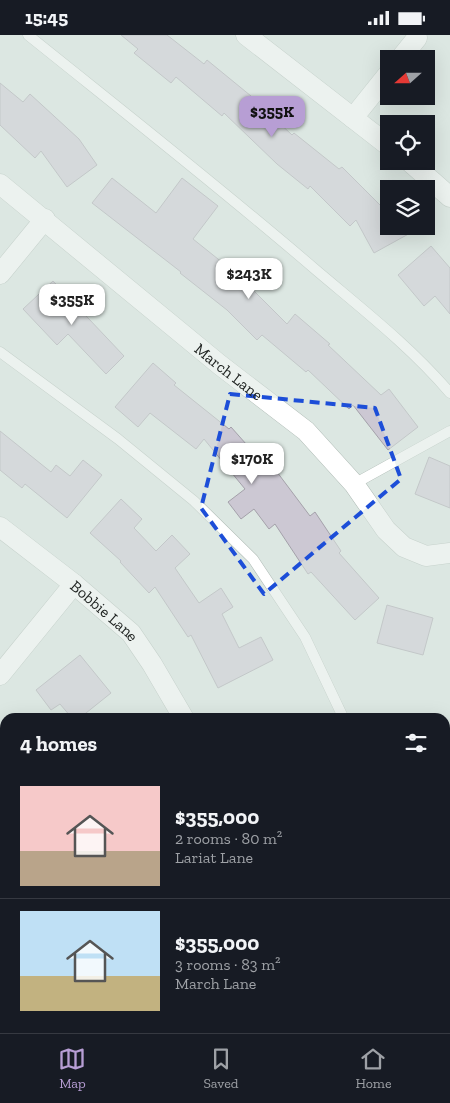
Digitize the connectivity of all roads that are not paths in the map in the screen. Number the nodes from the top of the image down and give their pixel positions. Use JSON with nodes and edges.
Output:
{"nodes":[{"id":1,"x":28,"y":35,"type":"edge"},
{"id":2,"x":246,"y":35,"type":"edge"},
{"id":3,"x":417,"y":38,"type":"dead end"},
{"id":4,"x":407,"y":50,"type":"edge"},
{"id":5,"x":380,"y":84,"type":"edge"},
{"id":6,"x":353,"y":118,"type":"junction"},
{"id":7,"x":380,"y":138,"type":"edge"},
{"id":8,"x":419,"y":170,"type":"edge"},
{"id":9,"x":0,"y":184,"type":"edge"},
{"id":10,"x":450,"y":197,"type":"edge"},
{"id":11,"x":45,"y":219,"type":"junction"},
{"id":12,"x":0,"y":274,"type":"edge"},
{"id":13,"x":0,"y":352,"type":"edge"},
{"id":14,"x":450,"y":393,"type":"edge"},
{"id":15,"x":450,"y":431,"type":"edge"},
{"id":16,"x":354,"y":484,"type":"junction"},
{"id":17,"x":0,"y":527,"type":"edge"},
{"id":18,"x":450,"y":553,"type":"edge"},
{"id":19,"x":74,"y":584,"type":"junction"},
{"id":20,"x":0,"y":675,"type":"edge"},
{"id":21,"x":181,"y":713,"type":"edge"},
{"id":22,"x":341,"y":713,"type":"edge"}],
"edges":[{"from":1,"to":14,"type":"lane"},
{"from":2,"to":6,"type":"street"},
{"from":3,"to":4,"type":"street"},
{"from":5,"to":6,"type":"street"},
{"from":6,"to":7,"type":"street"},
{"from":8,"to":10,"type":"street"},
{"from":9,"to":11,"type":"street","name":"March Lane"},
{"from":11,"to":12,"type":"street"},
{"from":11,"to":16,"type":"street","name":"March Lane"},
{"from":13,"to":22,"type":"lane"},
{"from":15,"to":16,"type":"lane"},
{"from":16,"to":18,"type":"street","name":"March Lane"},
{"from":17,"to":19,"type":"street","name":"Bobbie Lane"},
{"from":19,"to":20,"type":"street"},
{"from":19,"to":21,"type":"street","name":"Bobbie Lane"}]}
